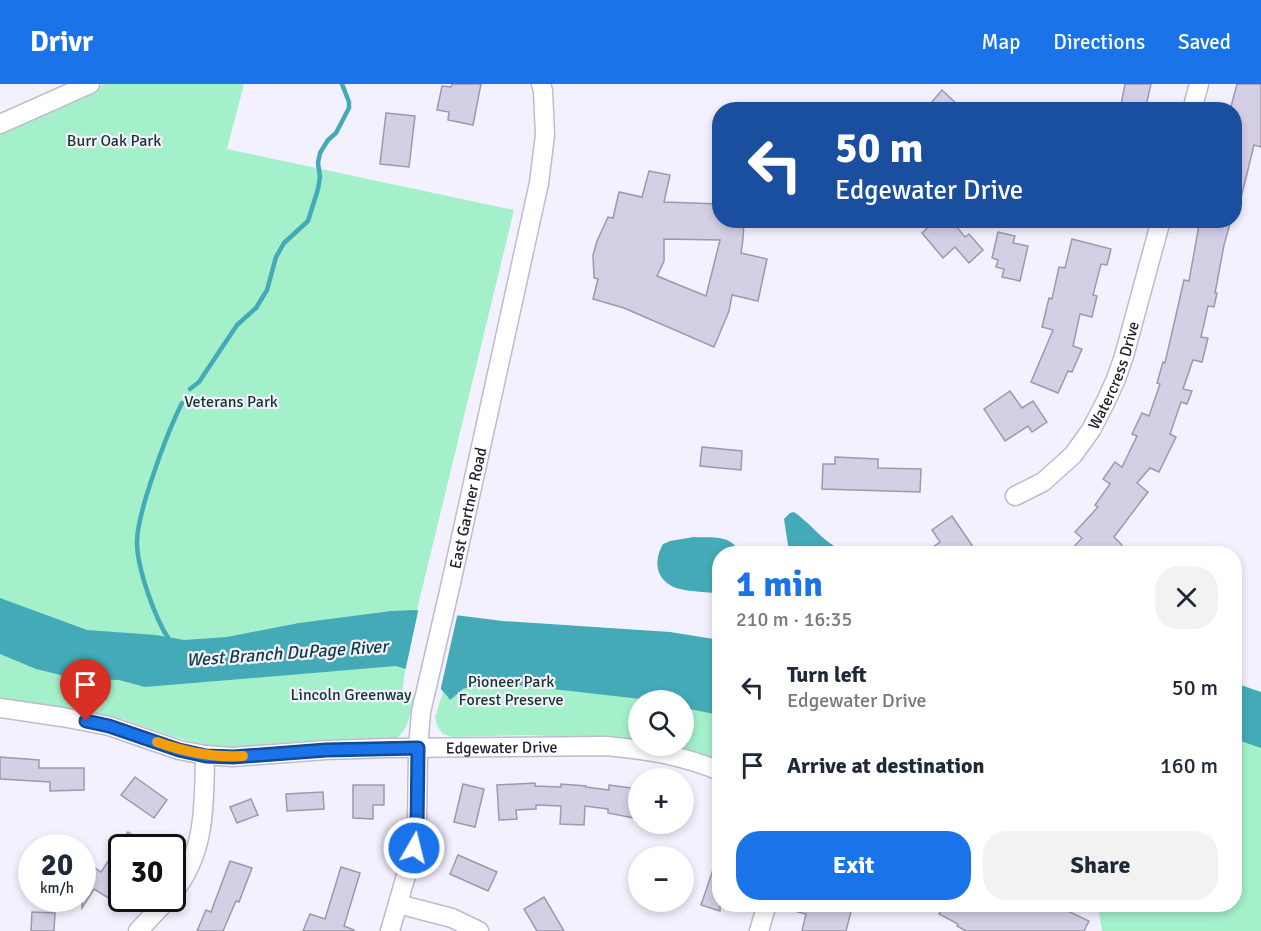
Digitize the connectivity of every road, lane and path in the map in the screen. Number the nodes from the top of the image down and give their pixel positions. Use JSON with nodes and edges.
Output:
{"nodes":[{"id":1,"x":90,"y":84,"type":"edge"},
{"id":2,"x":541,"y":84,"type":"edge"},
{"id":3,"x":1199,"y":84,"type":"edge"},
{"id":4,"x":1194,"y":102,"type":"edge"},
{"id":5,"x":0,"y":124,"type":"edge"},
{"id":6,"x":1157,"y":228,"type":"edge"},
{"id":7,"x":1016,"y":496,"type":"dead end"},
{"id":8,"x":0,"y":708,"type":"edge"},
{"id":9,"x":418,"y":748,"type":"junction"},
{"id":10,"x":206,"y":756,"type":"junction"},
{"id":11,"x":712,"y":768,"type":"edge"},
{"id":12,"x":186,"y":873,"type":"edge"},
{"id":13,"x":398,"y":904,"type":"junction"},
{"id":14,"x":156,"y":912,"type":"edge"},
{"id":15,"x":765,"y":912,"type":"edge"},
{"id":16,"x":138,"y":931,"type":"edge"},
{"id":17,"x":390,"y":931,"type":"edge"},
{"id":18,"x":479,"y":931,"type":"edge"},
{"id":19,"x":759,"y":931,"type":"edge"}],
"edges":[{"from":1,"to":5,"type":"street"},
{"from":2,"to":9,"type":"street","name":"East Gartner Road"},
{"from":3,"to":4,"type":"street"},
{"from":6,"to":7,"type":"street","name":"Watercress Drive"},
{"from":8,"to":10,"type":"street","name":"Edgewater Drive"},
{"from":9,"to":10,"type":"street","name":"Edgewater Drive"},
{"from":9,"to":11,"type":"street","name":"Edgewater Drive"},
{"from":9,"to":13,"type":"street","name":"East Gartner Road"},
{"from":10,"to":12,"type":"street"},
{"from":13,"to":17,"type":"street","name":"East Gartner Road"},
{"from":13,"to":18,"type":"street"},
{"from":14,"to":16,"type":"street"},
{"from":15,"to":19,"type":"street"}]}
